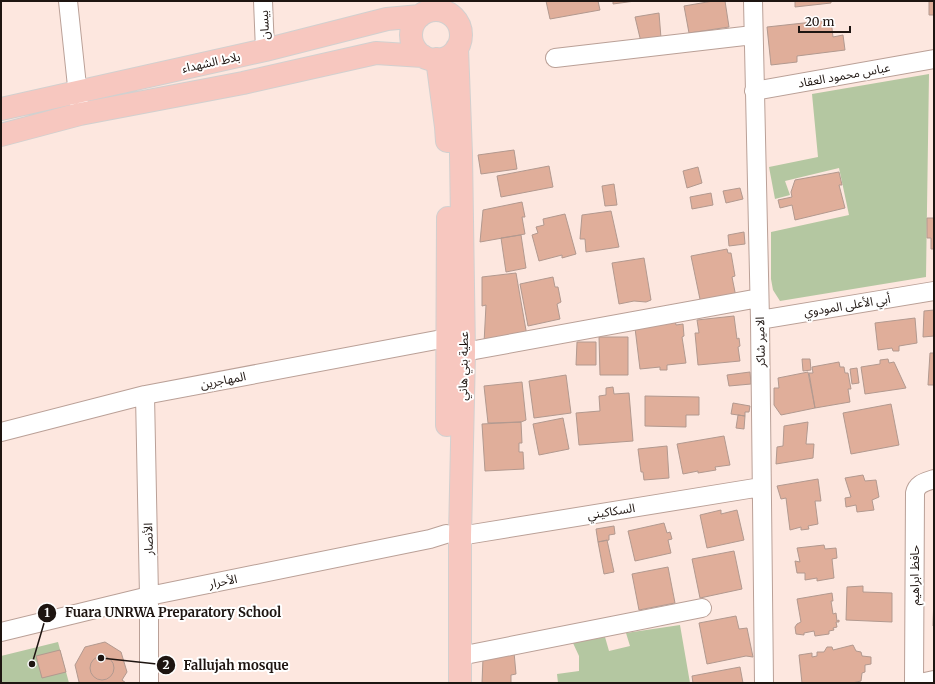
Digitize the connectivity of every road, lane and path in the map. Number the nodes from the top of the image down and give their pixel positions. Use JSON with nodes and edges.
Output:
{"nodes":[{"id":1,"x":68,"y":1,"type":"edge"},
{"id":2,"x":263,"y":1,"type":"edge"},
{"id":3,"x":753,"y":1,"type":"edge"},
{"id":4,"x":442,"y":9,"type":"edge"},
{"id":5,"x":753,"y":35,"type":"junction"},
{"id":6,"x":458,"y":48,"type":"junction"},
{"id":7,"x":265,"y":50,"type":"junction"},
{"id":8,"x":430,"y":57,"type":"junction"},
{"id":9,"x":554,"y":58,"type":"dead end"},
{"id":10,"x":934,"y":59,"type":"edge"},
{"id":11,"x":77,"y":91,"type":"junction"},
{"id":12,"x":754,"y":91,"type":"junction"},
{"id":13,"x":1,"y":108,"type":"edge"},
{"id":14,"x":80,"y":114,"type":"junction"},
{"id":15,"x":1,"y":135,"type":"edge"},
{"id":16,"x":934,"y":291,"type":"edge"},
{"id":17,"x":759,"y":298,"type":"junction"},
{"id":18,"x":760,"y":320,"type":"junction"},
{"id":19,"x":447,"y":338,"type":"junction"},
{"id":20,"x":464,"y":352,"type":"junction"},
{"id":21,"x":146,"y":395,"type":"junction"},
{"id":22,"x":1,"y":432,"type":"edge"},
{"id":23,"x":934,"y":479,"type":"edge"},
{"id":24,"x":761,"y":487,"type":"junction"},
{"id":25,"x":453,"y":535,"type":"junction"},
{"id":26,"x":149,"y":596,"type":"junction"},
{"id":27,"x":702,"y":608,"type":"dead end"},
{"id":28,"x":1,"y":632,"type":"edge"},
{"id":29,"x":460,"y":656,"type":"junction"},
{"id":30,"x":934,"y":680,"type":"edge"},
{"id":31,"x":149,"y":683,"type":"edge"},
{"id":32,"x":446,"y":683,"type":"edge"},
{"id":33,"x":460,"y":683,"type":"edge"},
{"id":34,"x":764,"y":683,"type":"edge"},
{"id":35,"x":914,"y":683,"type":"edge"},
{"id":36,"x":920,"y":683,"type":"edge"}],
"edges":[{"from":1,"to":11,"type":"street"},
{"from":2,"to":7,"type":"street","name":"بيسان"},
{"from":3,"to":5,"type":"street","name":"الامير شاكر"},
{"from":4,"to":6,"type":"main road"},
{"from":4,"to":7,"type":"main road","name":"بلاط الشهداء"},
{"from":4,"to":8,"type":"main road"},
{"from":5,"to":9,"type":"street"},
{"from":5,"to":12,"type":"street","name":"الامير شاكر"},
{"from":6,"to":8,"type":"main road"},
{"from":6,"to":20,"type":"main road","name":"عطية بني هاني"},
{"from":7,"to":11,"type":"main road","name":"بلاط الشهداء"},
{"from":8,"to":14,"type":"main road"},
{"from":8,"to":19,"type":"main road"},
{"from":10,"to":12,"type":"street","name":"عباس محمود العقاد"},
{"from":11,"to":13,"type":"main road","name":"بلاط الشهداء"},
{"from":11,"to":14,"type":"street"},
{"from":12,"to":17,"type":"street","name":"الامير شاكر"},
{"from":14,"to":15,"type":"main road"},
{"from":16,"to":18,"type":"street","name":"أبي الأعلى المودوي"},
{"from":17,"to":18,"type":"street","name":"الامير شاكر"},
{"from":17,"to":20,"type":"street"},
{"from":18,"to":24,"type":"street","name":"الامير شاكر"},
{"from":19,"to":21,"type":"street","name":"المهاجرين"},
{"from":19,"to":25,"type":"main road"},
{"from":20,"to":25,"type":"main road","name":"عطية بني هاني"},
{"from":21,"to":22,"type":"street","name":"المهاجرين"},
{"from":21,"to":26,"type":"street","name":"الأنصار"},
{"from":23,"to":35,"type":"street","name":"حافظ ابراهيم"},
{"from":24,"to":25,"type":"street","name":"السكاكيني"},
{"from":24,"to":34,"type":"street","name":"الامير شاكر"},
{"from":25,"to":26,"type":"street","name":"الأحرار"},
{"from":25,"to":29,"type":"main road","name":"عطية بني هاني"},
{"from":25,"to":32,"type":"main road"},
{"from":26,"to":28,"type":"street","name":"الأحرار"},
{"from":26,"to":31,"type":"street","name":"الأنصار"},
{"from":27,"to":29,"type":"street"},
{"from":29,"to":33,"type":"main road","name":"عطية بني هاني"},
{"from":30,"to":36,"type":"street"}]}
